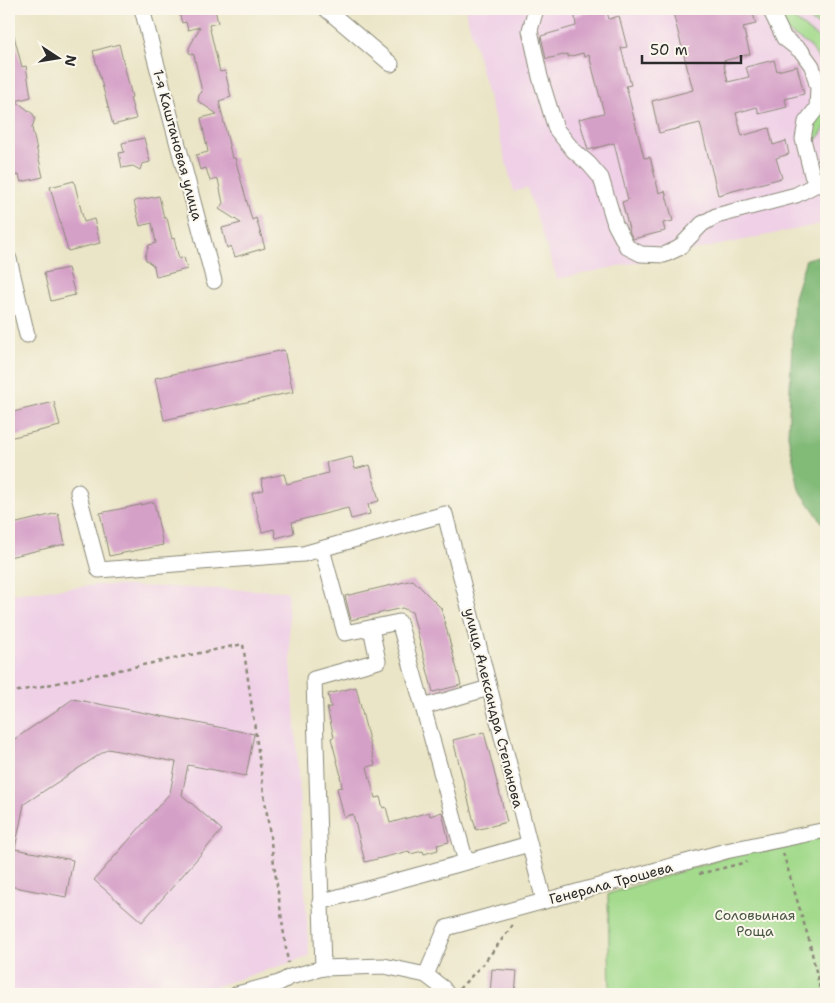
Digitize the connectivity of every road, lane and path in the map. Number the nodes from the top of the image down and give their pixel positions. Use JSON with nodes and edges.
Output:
{"nodes":[{"id":1,"x":142,"y":9,"type":"edge"},
{"id":2,"x":326,"y":9,"type":"edge"},
{"id":3,"x":536,"y":9,"type":"edge"},
{"id":4,"x":770,"y":9,"type":"edge"},
{"id":5,"x":391,"y":64,"type":"dead end"},
{"id":6,"x":822,"y":186,"type":"edge"},
{"id":7,"x":9,"y":259,"type":"edge"},
{"id":8,"x":214,"y":281,"type":"dead end"},
{"id":9,"x":27,"y":335,"type":"dead end"},
{"id":10,"x":78,"y":492,"type":"dead end"},
{"id":11,"x":322,"y":549,"type":"junction"},
{"id":12,"x":371,"y":628,"type":"junction"},
{"id":13,"x":489,"y":688,"type":"junction"},
{"id":14,"x":9,"y":693,"type":"edge"},
{"id":15,"x":423,"y":707,"type":"junction"},
{"id":16,"x":826,"y":830,"type":"edge"},
{"id":17,"x":529,"y":844,"type":"junction"},
{"id":18,"x":783,"y":853,"type":"dead end"},
{"id":19,"x":466,"y":862,"type":"junction"},
{"id":20,"x":544,"y":901,"type":"junction"},
{"id":21,"x":320,"y":902,"type":"junction"},
{"id":22,"x":527,"y":905,"type":"junction"},
{"id":23,"x":323,"y":968,"type":"junction"},
{"id":24,"x":426,"y":975,"type":"junction"},
{"id":25,"x":284,"y":985,"type":"edge"},
{"id":26,"x":237,"y":994,"type":"edge"},
{"id":27,"x":447,"y":994,"type":"edge"},
{"id":28,"x":453,"y":994,"type":"edge"},
{"id":29,"x":821,"y":994,"type":"edge"}],
"edges":[{"from":1,"to":8,"type":"street","name":"1-я Каштановая улица"},
{"from":2,"to":5,"type":"street"},
{"from":3,"to":6,"type":"street"},
{"from":4,"to":6,"type":"street"},
{"from":7,"to":9,"type":"street"},
{"from":10,"to":11,"type":"street"},
{"from":11,"to":12,"type":"street"},
{"from":11,"to":13,"type":"street","name":"улица Александра Степанова"},
{"from":12,"to":15,"type":"street"},
{"from":12,"to":21,"type":"street"},
{"from":13,"to":15,"type":"street"},
{"from":13,"to":17,"type":"street","name":"улица Александра Степанова"},
{"from":14,"to":25,"type":"path"},
{"from":15,"to":19,"type":"street"},
{"from":16,"to":20,"type":"street","name":"Генерала Трошева"},
{"from":17,"to":19,"type":"street"},
{"from":17,"to":20,"type":"street","name":"улица Александра Степанова"},
{"from":18,"to":29,"type":"path"},
{"from":19,"to":21,"type":"street"},
{"from":20,"to":22,"type":"street","name":"Генерала Трошева"},
{"from":21,"to":23,"type":"street"},
{"from":22,"to":24,"type":"street","name":"Генерала Трошева"},
{"from":22,"to":28,"type":"path"},
{"from":23,"to":24,"type":"street"},
{"from":23,"to":25,"type":"street"},
{"from":24,"to":27,"type":"street"},
{"from":25,"to":26,"type":"street"}]}
